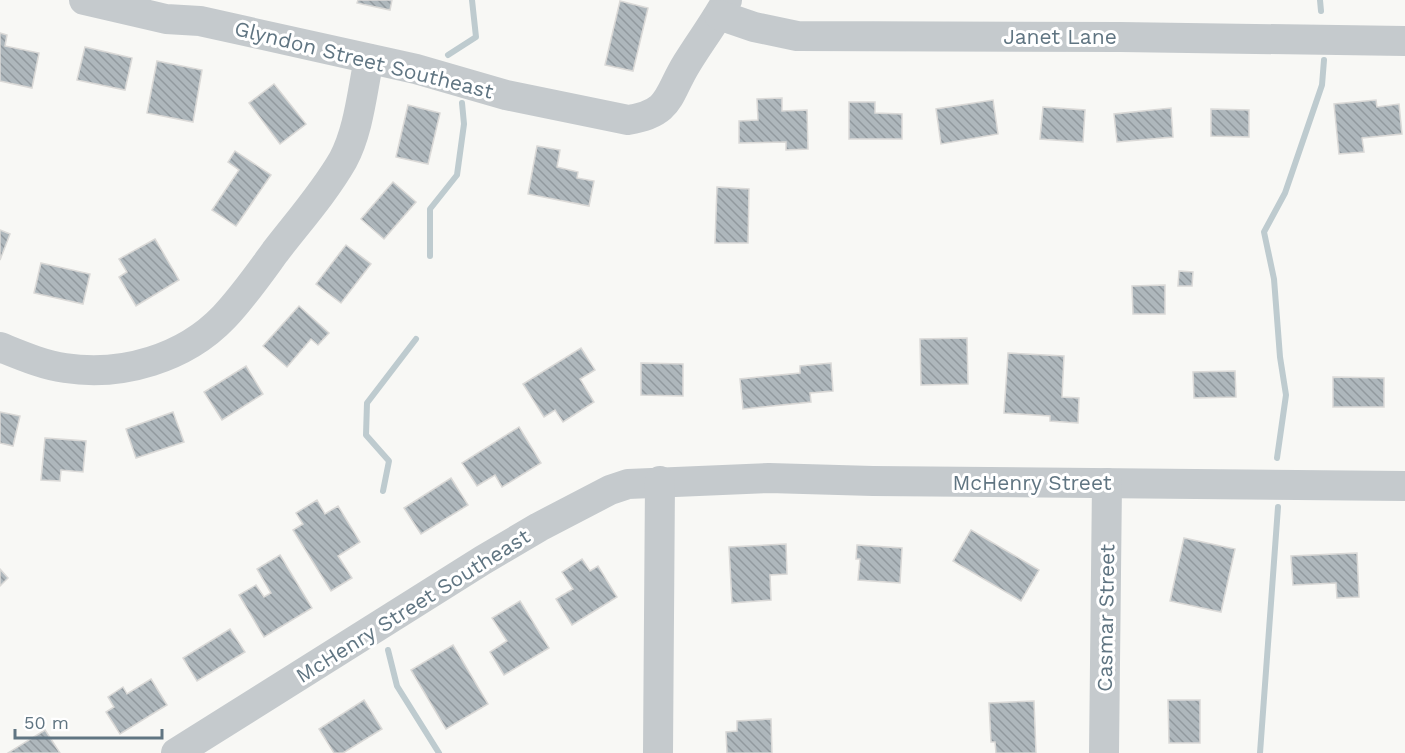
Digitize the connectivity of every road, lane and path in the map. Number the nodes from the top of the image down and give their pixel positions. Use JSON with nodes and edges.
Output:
{"nodes":[{"id":1,"x":84,"y":0,"type":"edge"},
{"id":2,"x":723,"y":7,"type":"edge"},
{"id":3,"x":202,"y":11,"type":"edge"},
{"id":4,"x":1405,"y":41,"type":"edge"},
{"id":5,"x":369,"y":58,"type":"junction"},
{"id":6,"x":0,"y":347,"type":"edge"},
{"id":7,"x":660,"y":481,"type":"junction"},
{"id":8,"x":1107,"y":483,"type":"junction"},
{"id":9,"x":1405,"y":486,"type":"edge"},
{"id":10,"x":176,"y":753,"type":"edge"},
{"id":11,"x":658,"y":753,"type":"edge"},
{"id":12,"x":1104,"y":753,"type":"edge"}],
"edges":[{"from":1,"to":3,"type":"street","name":"Glyndon Street Southeast"},
{"from":2,"to":4,"type":"street","name":"Janet Lane"},
{"from":2,"to":5,"type":"street","name":"Glyndon Street Southeast"},
{"from":3,"to":5,"type":"street","name":"Glyndon Street Southeast"},
{"from":5,"to":6,"type":"street"},
{"from":7,"to":8,"type":"street","name":"McHenry Street"},
{"from":7,"to":10,"type":"street","name":"McHenry Street Southeast"},
{"from":7,"to":11,"type":"street"},
{"from":8,"to":9,"type":"street","name":"McHenry Street"},
{"from":8,"to":12,"type":"street","name":"Casmar Street"}]}
